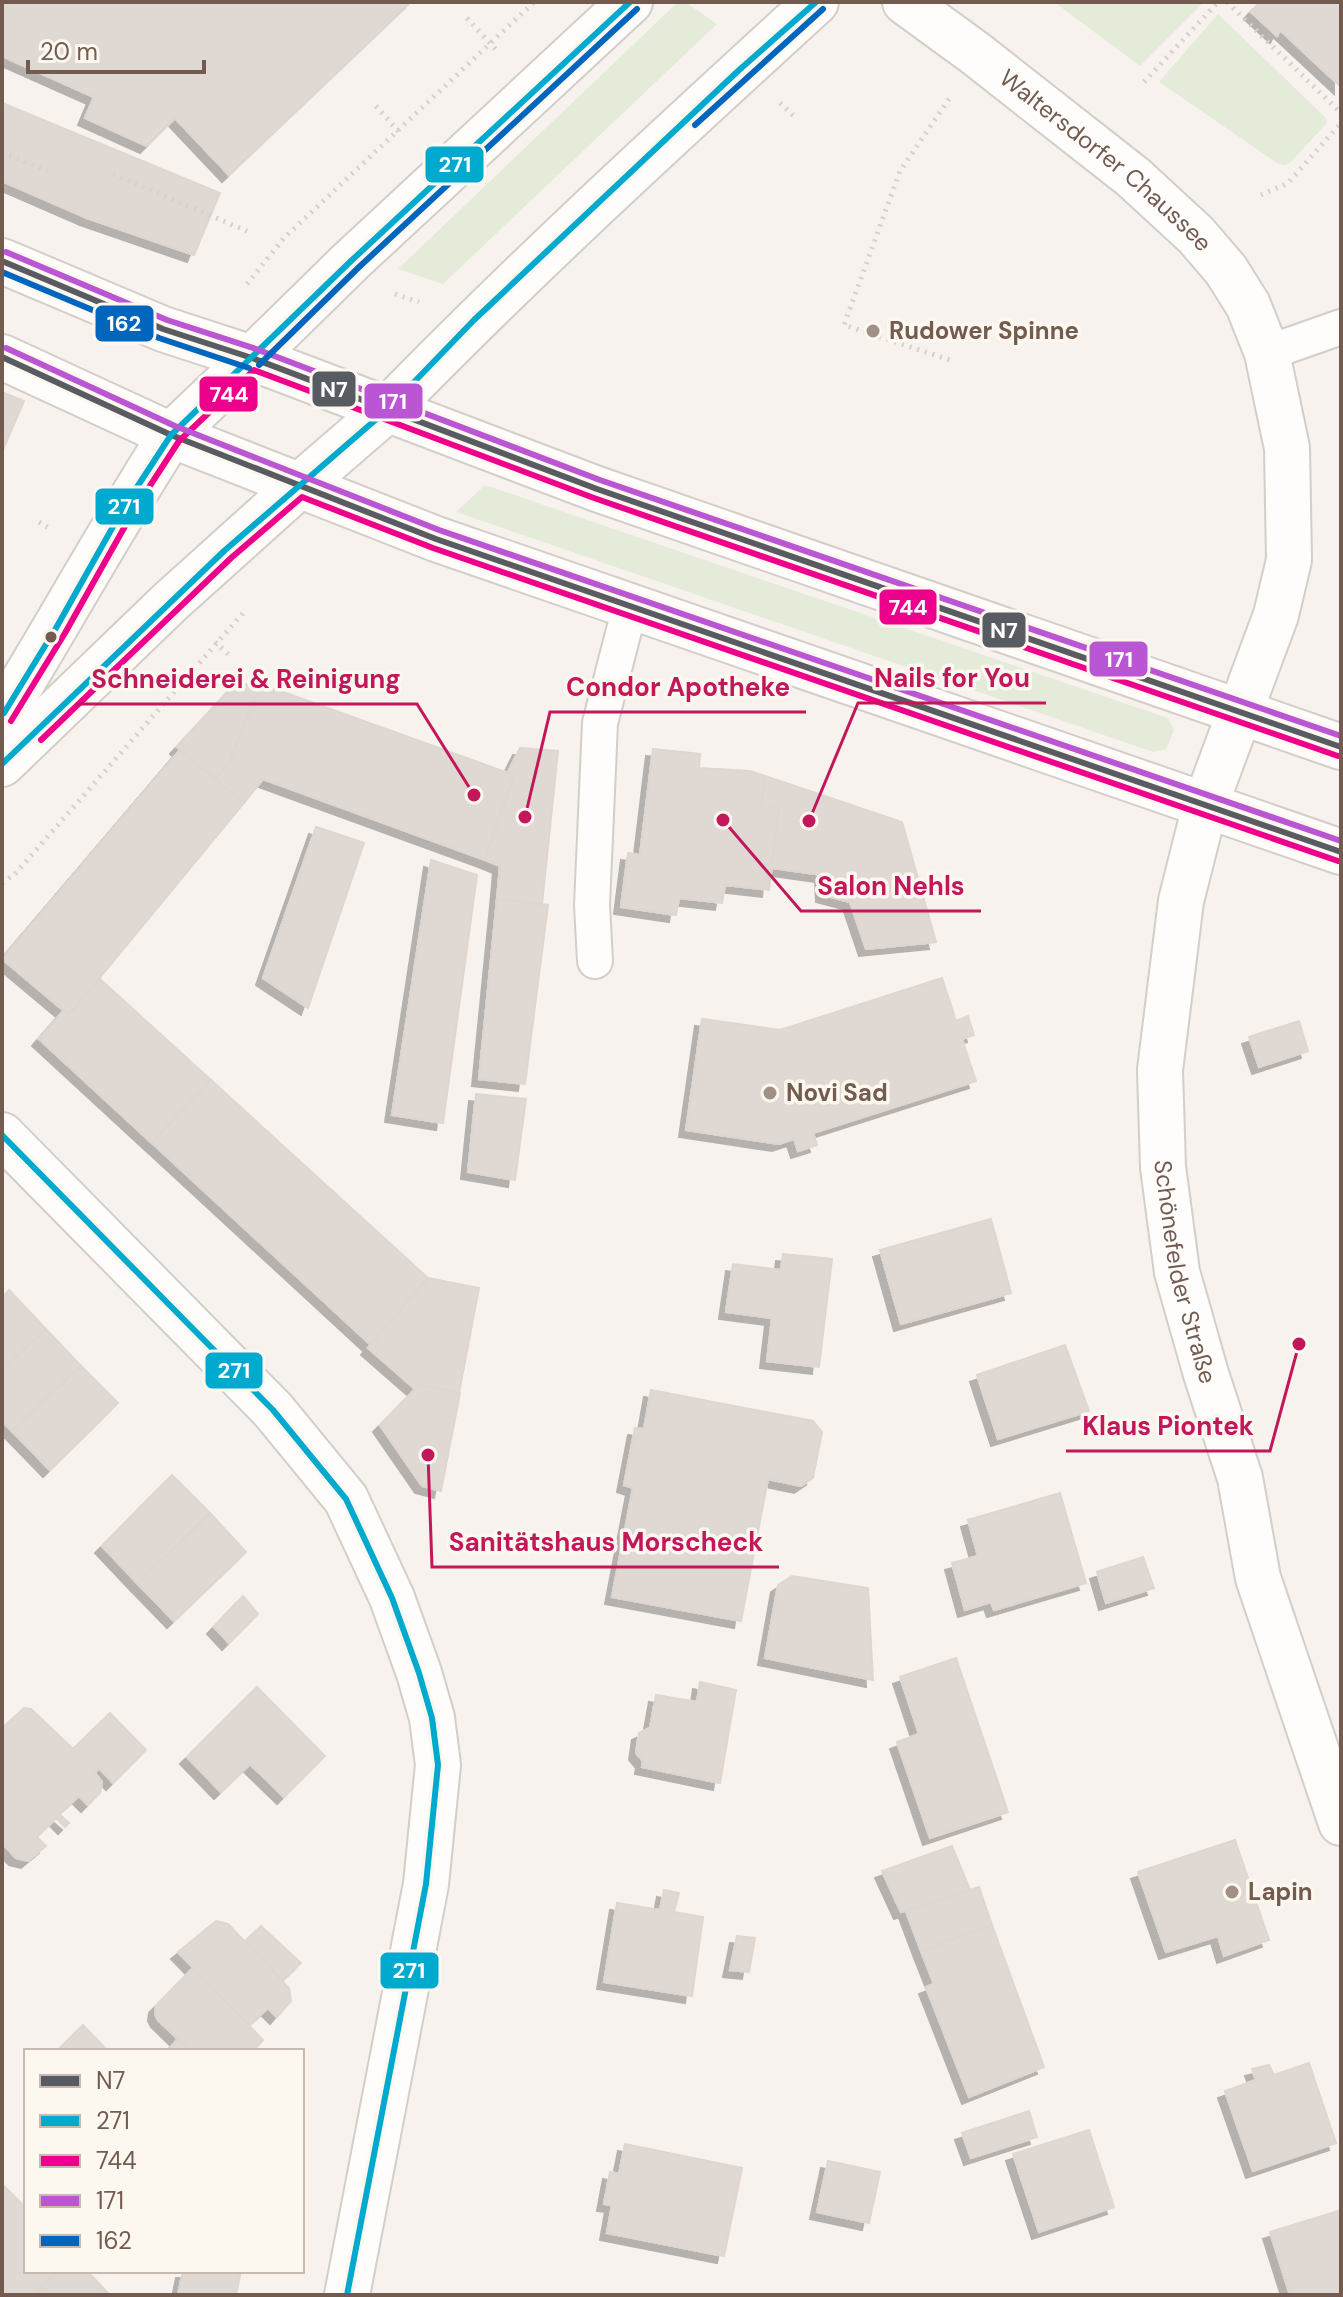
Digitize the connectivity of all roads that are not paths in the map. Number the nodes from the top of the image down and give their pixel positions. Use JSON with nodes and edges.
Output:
{"nodes":[{"id":1,"x":630,"y":2,"type":"edge"},
{"id":2,"x":816,"y":2,"type":"edge"},
{"id":3,"x":905,"y":2,"type":"edge"},
{"id":4,"x":2,"y":261,"type":"edge"},
{"id":5,"x":1341,"y":327,"type":"edge"},
{"id":6,"x":1267,"y":353,"type":"junction"},
{"id":7,"x":2,"y":357,"type":"edge"},
{"id":8,"x":252,"y":358,"type":"junction"},
{"id":9,"x":388,"y":409,"type":"junction"},
{"id":10,"x":171,"y":435,"type":"junction"},
{"id":11,"x":300,"y":485,"type":"junction"},
{"id":12,"x":630,"y":607,"type":"junction"},
{"id":13,"x":1239,"y":711,"type":"junction"},
{"id":14,"x":2,"y":716,"type":"edge"},
{"id":15,"x":1341,"y":747,"type":"edge"},
{"id":16,"x":2,"y":764,"type":"edge"},
{"id":17,"x":1205,"y":806,"type":"junction"},
{"id":18,"x":1341,"y":852,"type":"edge"},
{"id":19,"x":595,"y":961,"type":"dead end"},
{"id":20,"x":2,"y":1135,"type":"edge"},
{"id":21,"x":1341,"y":1823,"type":"edge"},
{"id":22,"x":347,"y":2295,"type":"edge"}],
"edges":[{"from":1,"to":8,"type":"street"},
{"from":2,"to":9,"type":"street"},
{"from":3,"to":6,"type":"street","name":"Waltersdorfer Chaussee"},
{"from":4,"to":8,"type":"street"},
{"from":5,"to":6,"type":"lane"},
{"from":6,"to":13,"type":"street","name":"Waltersdorfer Chaussee"},
{"from":7,"to":10,"type":"street"},
{"from":8,"to":9,"type":"street"},
{"from":8,"to":10,"type":"street"},
{"from":9,"to":11,"type":"street"},
{"from":9,"to":13,"type":"street"},
{"from":10,"to":11,"type":"street"},
{"from":10,"to":14,"type":"street"},
{"from":11,"to":12,"type":"street"},
{"from":11,"to":16,"type":"street"},
{"from":12,"to":17,"type":"street"},
{"from":12,"to":19,"type":"lane"},
{"from":13,"to":15,"type":"street"},
{"from":13,"to":17,"type":"street","name":"Schönefelder Straße"},
{"from":17,"to":18,"type":"street"},
{"from":17,"to":21,"type":"street","name":"Schönefelder Straße"},
{"from":20,"to":22,"type":"street"}]}
